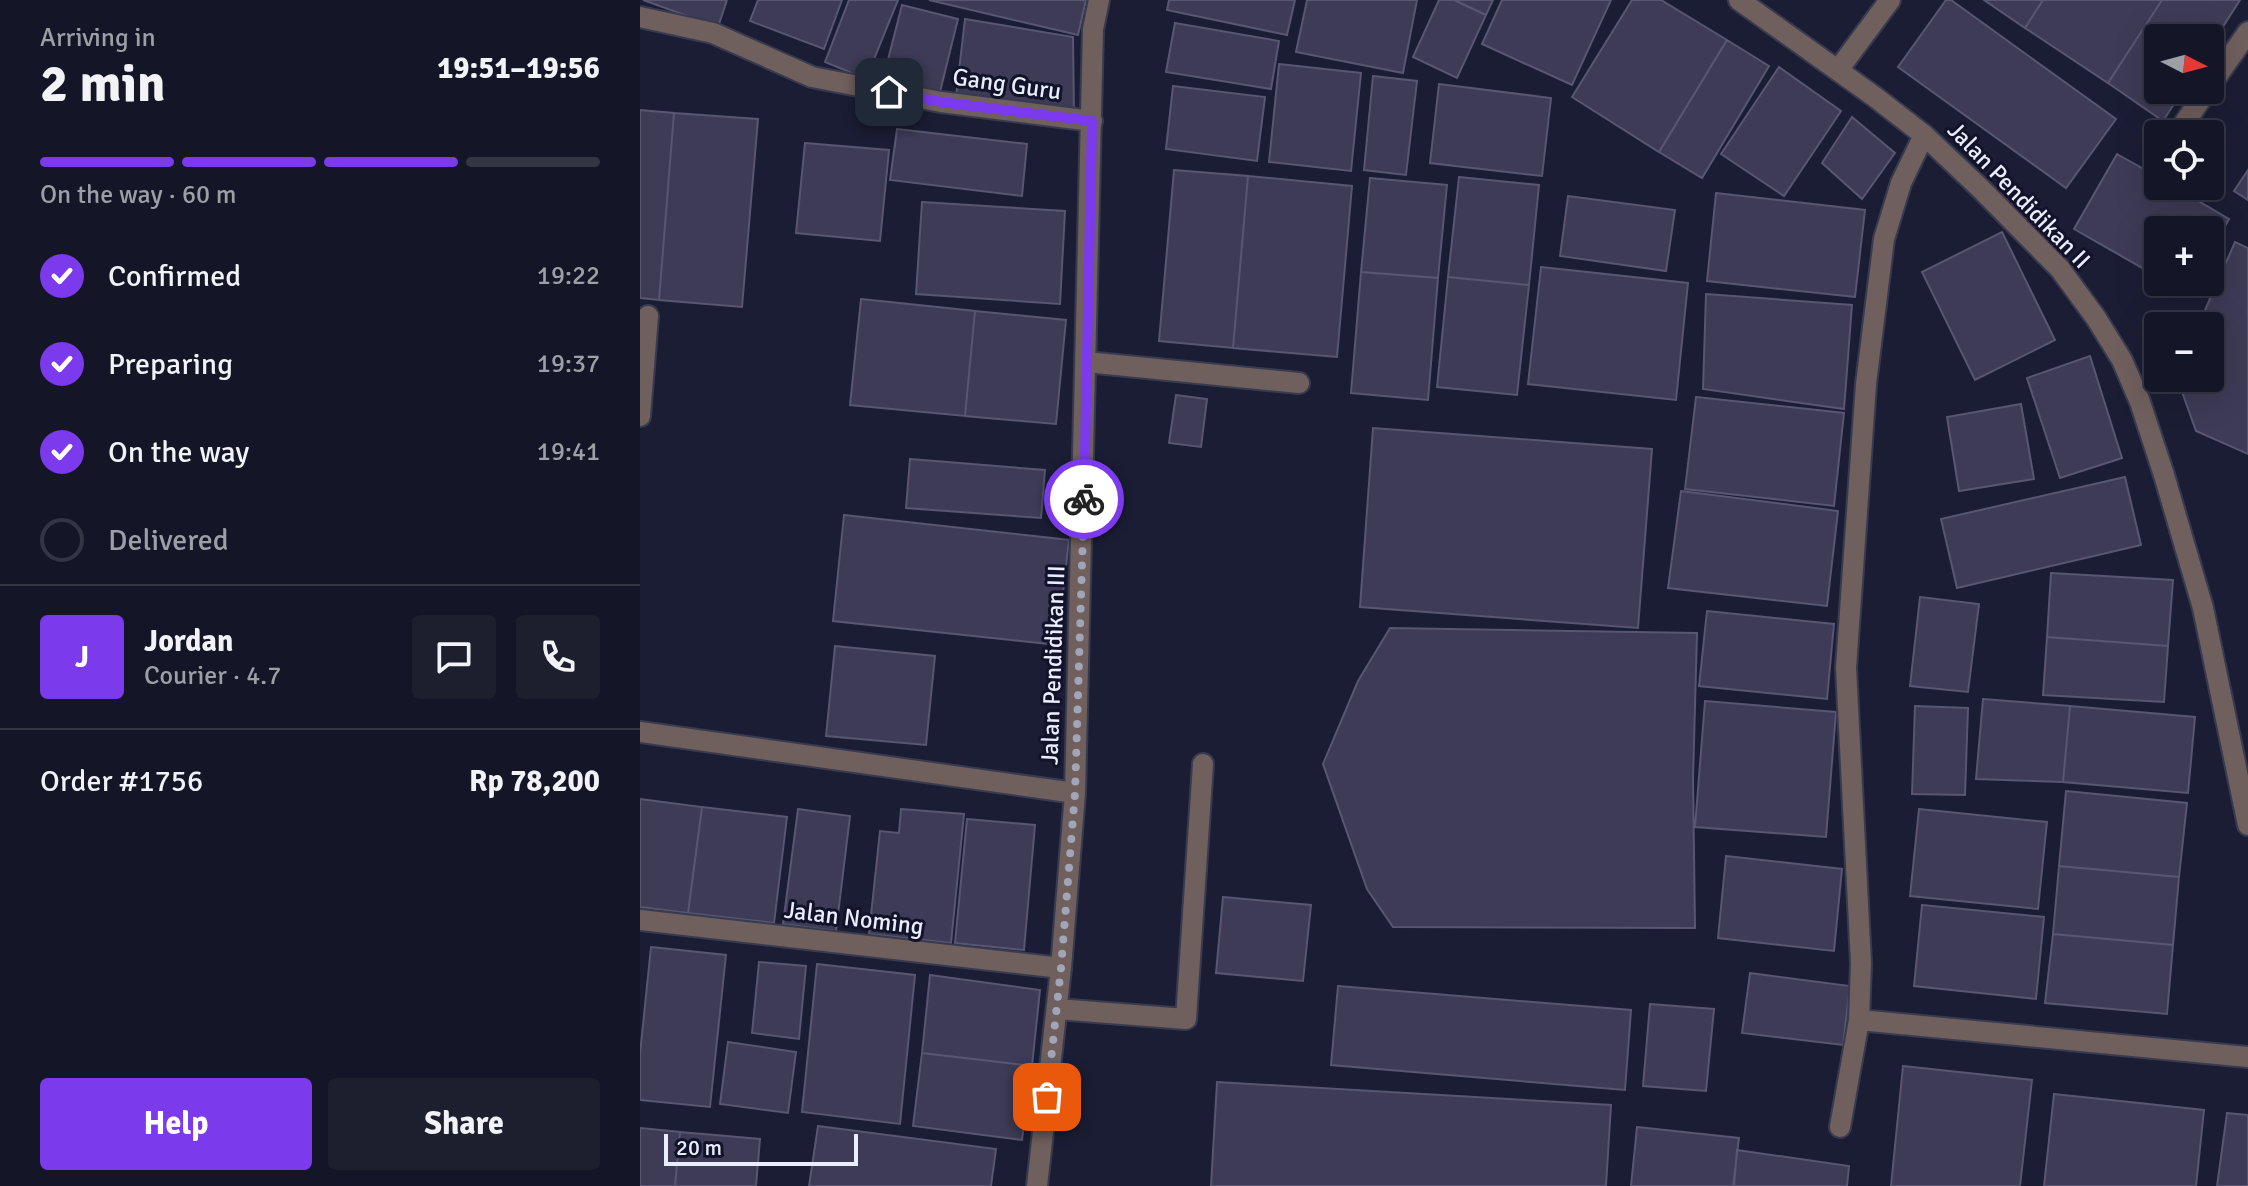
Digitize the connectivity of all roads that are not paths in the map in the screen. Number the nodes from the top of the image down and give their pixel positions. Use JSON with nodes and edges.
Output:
{"nodes":[{"id":1,"x":1099,"y":0,"type":"edge"},
{"id":2,"x":1739,"y":0,"type":"edge"},
{"id":3,"x":1890,"y":0,"type":"edge"},
{"id":4,"x":640,"y":17,"type":"edge"},
{"id":5,"x":2248,"y":32,"type":"edge"},
{"id":6,"x":2224,"y":66,"type":"edge"},
{"id":7,"x":1838,"y":70,"type":"junction"},
{"id":8,"x":1092,"y":121,"type":"junction"},
{"id":9,"x":1924,"y":135,"type":"junction"},
{"id":10,"x":648,"y":316,"type":"dead end"},
{"id":11,"x":1086,"y":362,"type":"junction"},
{"id":12,"x":1299,"y":383,"type":"dead end"},
{"id":13,"x":640,"y":416,"type":"edge"},
{"id":14,"x":640,"y":732,"type":"edge"},
{"id":15,"x":1203,"y":764,"type":"dead end"},
{"id":16,"x":1075,"y":793,"type":"junction"},
{"id":17,"x":2248,"y":825,"type":"edge"},
{"id":18,"x":640,"y":920,"type":"edge"},
{"id":19,"x":1061,"y":968,"type":"junction"},
{"id":20,"x":1057,"y":1009,"type":"junction"},
{"id":21,"x":1859,"y":1020,"type":"junction"},
{"id":22,"x":2248,"y":1057,"type":"edge"},
{"id":23,"x":1840,"y":1127,"type":"dead end"},
{"id":24,"x":1037,"y":1186,"type":"edge"}],
"edges":[{"from":1,"to":8,"type":"street","name":"Jalan Pendidikan III"},
{"from":2,"to":7,"type":"street","name":"Jalan Pendidikan II"},
{"from":3,"to":7,"type":"street"},
{"from":4,"to":8,"type":"street","name":"Gang Guru"},
{"from":5,"to":6,"type":"street"},
{"from":7,"to":9,"type":"street","name":"Jalan Pendidikan II"},
{"from":8,"to":11,"type":"street","name":"Jalan Pendidikan III"},
{"from":9,"to":17,"type":"street","name":"Jalan Pendidikan II"},
{"from":9,"to":21,"type":"street"},
{"from":10,"to":13,"type":"street"},
{"from":11,"to":12,"type":"street"},
{"from":11,"to":16,"type":"street","name":"Jalan Pendidikan III"},
{"from":14,"to":16,"type":"street"},
{"from":15,"to":20,"type":"street"},
{"from":16,"to":19,"type":"street","name":"Jalan Pendidikan III"},
{"from":18,"to":19,"type":"street","name":"Jalan Noming"},
{"from":19,"to":20,"type":"street","name":"Jalan Pendidikan III"},
{"from":20,"to":24,"type":"street","name":"Jalan Pendidikan III"},
{"from":21,"to":22,"type":"street"},
{"from":21,"to":23,"type":"street"}]}
